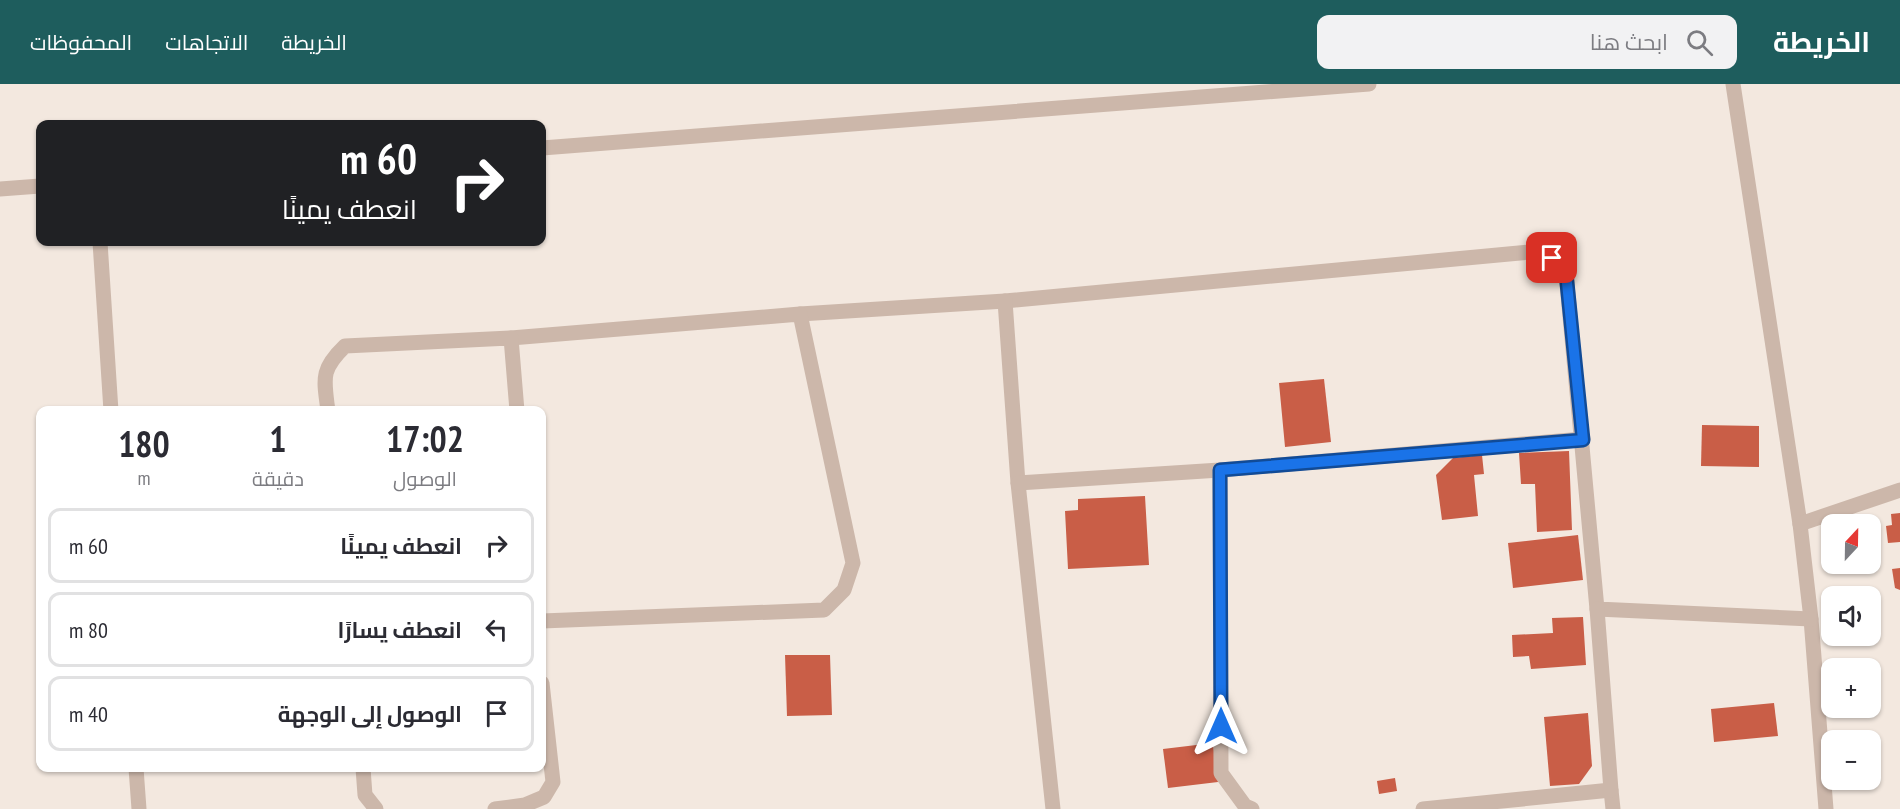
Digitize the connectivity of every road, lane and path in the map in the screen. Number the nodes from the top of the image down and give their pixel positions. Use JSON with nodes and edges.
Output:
{"nodes":[{"id":1,"x":1369,"y":84,"type":"edge"},
{"id":2,"x":1733,"y":84,"type":"edge"},
{"id":3,"x":546,"y":148,"type":"edge"},
{"id":4,"x":36,"y":186,"type":"edge"},
{"id":5,"x":0,"y":189,"type":"edge"},
{"id":6,"x":100,"y":246,"type":"edge"},
{"id":7,"x":1005,"y":301,"type":"junction"},
{"id":8,"x":800,"y":314,"type":"junction"},
{"id":9,"x":510,"y":338,"type":"junction"},
{"id":10,"x":111,"y":406,"type":"edge"},
{"id":11,"x":327,"y":406,"type":"edge"},
{"id":12,"x":517,"y":406,"type":"edge"},
{"id":13,"x":1583,"y":440,"type":"junction"},
{"id":14,"x":1220,"y":470,"type":"junction"},
{"id":15,"x":1018,"y":483,"type":"junction"},
{"id":16,"x":1900,"y":490,"type":"edge"},
{"id":17,"x":1800,"y":524,"type":"junction"},
{"id":18,"x":1597,"y":609,"type":"junction"},
{"id":19,"x":1811,"y":619,"type":"junction"},
{"id":20,"x":546,"y":621,"type":"edge"},
{"id":21,"x":546,"y":719,"type":"edge"},
{"id":22,"x":136,"y":772,"type":"edge"},
{"id":23,"x":363,"y":772,"type":"edge"},
{"id":24,"x":1611,"y":790,"type":"junction"},
{"id":25,"x":139,"y":809,"type":"edge"},
{"id":26,"x":376,"y":809,"type":"edge"},
{"id":27,"x":495,"y":809,"type":"edge"},
{"id":28,"x":1053,"y":809,"type":"edge"},
{"id":29,"x":1252,"y":809,"type":"edge"},
{"id":30,"x":1423,"y":809,"type":"edge"},
{"id":31,"x":1613,"y":809,"type":"edge"},
{"id":32,"x":1826,"y":809,"type":"edge"}],
"edges":[{"from":1,"to":3,"type":"street"},
{"from":2,"to":17,"type":"street"},
{"from":4,"to":5,"type":"street"},
{"from":6,"to":10,"type":"street"},
{"from":7,"to":8,"type":"street"},
{"from":7,"to":13,"type":"street"},
{"from":7,"to":15,"type":"street"},
{"from":8,"to":9,"type":"street"},
{"from":8,"to":20,"type":"street"},
{"from":9,"to":11,"type":"street"},
{"from":9,"to":12,"type":"street"},
{"from":13,"to":14,"type":"street"},
{"from":13,"to":18,"type":"street"},
{"from":14,"to":15,"type":"street"},
{"from":14,"to":29,"type":"street"},
{"from":15,"to":28,"type":"street"},
{"from":16,"to":17,"type":"street"},
{"from":17,"to":19,"type":"street"},
{"from":18,"to":19,"type":"street"},
{"from":18,"to":24,"type":"street"},
{"from":19,"to":32,"type":"street"},
{"from":21,"to":27,"type":"street"},
{"from":22,"to":25,"type":"street"},
{"from":23,"to":26,"type":"street"},
{"from":24,"to":30,"type":"street"},
{"from":24,"to":31,"type":"street"}]}
